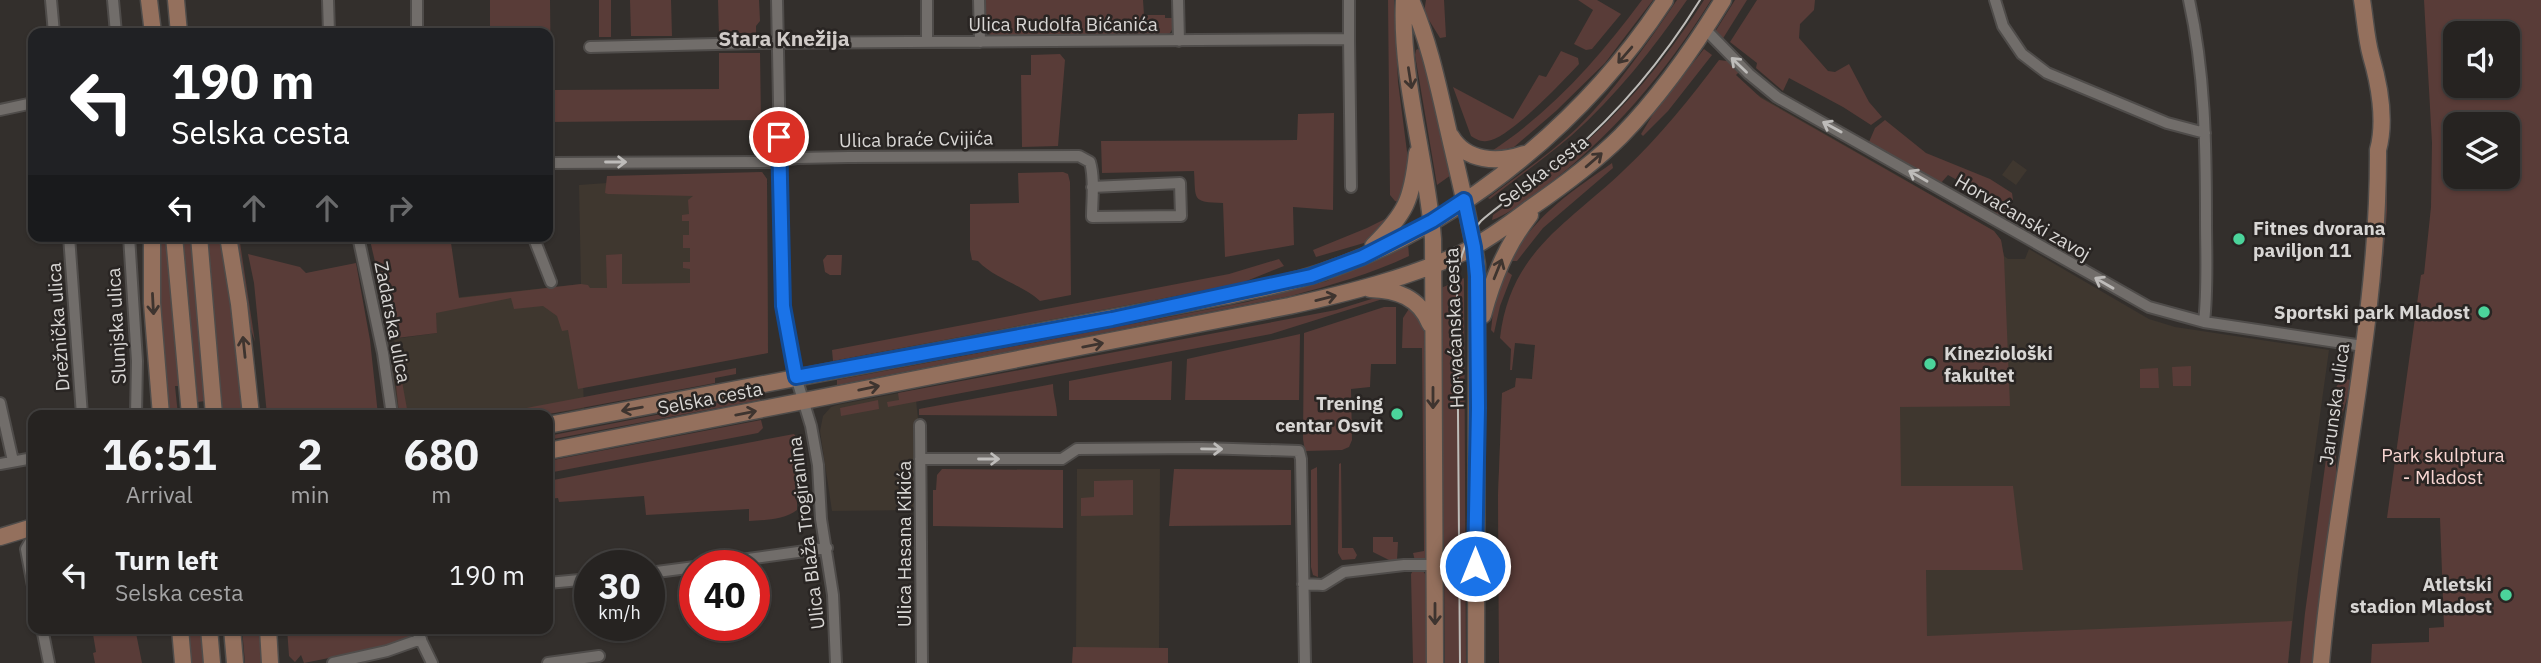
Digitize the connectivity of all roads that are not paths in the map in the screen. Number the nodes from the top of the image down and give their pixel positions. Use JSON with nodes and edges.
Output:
{"nodes":[{"id":1,"x":51,"y":0,"type":"edge"},
{"id":2,"x":113,"y":0,"type":"edge"},
{"id":3,"x":149,"y":0,"type":"edge"},
{"id":4,"x":176,"y":0,"type":"edge"},
{"id":5,"x":328,"y":0,"type":"edge"},
{"id":6,"x":416,"y":0,"type":"edge"},
{"id":7,"x":777,"y":0,"type":"edge"},
{"id":8,"x":927,"y":0,"type":"edge"},
{"id":9,"x":979,"y":0,"type":"edge"},
{"id":10,"x":1178,"y":0,"type":"edge"},
{"id":11,"x":1349,"y":0,"type":"edge"},
{"id":12,"x":1404,"y":0,"type":"edge"},
{"id":13,"x":1411,"y":0,"type":"edge"},
{"id":14,"x":1665,"y":0,"type":"edge"},
{"id":15,"x":1723,"y":0,"type":"edge"},
{"id":16,"x":1994,"y":0,"type":"edge"},
{"id":17,"x":2189,"y":0,"type":"edge"},
{"id":18,"x":2362,"y":0,"type":"edge"},
{"id":19,"x":54,"y":28,"type":"edge"},
{"id":20,"x":116,"y":28,"type":"edge"},
{"id":21,"x":153,"y":28,"type":"edge"},
{"id":22,"x":179,"y":28,"type":"edge"},
{"id":23,"x":329,"y":28,"type":"edge"},
{"id":24,"x":417,"y":28,"type":"edge"},
{"id":25,"x":1705,"y":29,"type":"junction"},
{"id":26,"x":1349,"y":39,"type":"junction"},
{"id":27,"x":1179,"y":41,"type":"junction"},
{"id":28,"x":928,"y":42,"type":"junction"},
{"id":29,"x":980,"y":42,"type":"junction"},
{"id":30,"x":778,"y":44,"type":"junction"},
{"id":31,"x":590,"y":47,"type":"dead end"},
{"id":32,"x":28,"y":104,"type":"edge"},
{"id":33,"x":0,"y":110,"type":"edge"},
{"id":34,"x":1418,"y":126,"type":"junction"},
{"id":35,"x":1447,"y":127,"type":"junction"},
{"id":36,"x":2205,"y":133,"type":"junction"},
{"id":37,"x":1530,"y":152,"type":"junction"},
{"id":38,"x":780,"y":160,"type":"junction"},
{"id":39,"x":553,"y":163,"type":"edge"},
{"id":40,"x":1092,"y":187,"type":"junction"},
{"id":41,"x":1351,"y":187,"type":"dead end"},
{"id":42,"x":1464,"y":200,"type":"junction"},
{"id":43,"x":1541,"y":201,"type":"junction"},
{"id":44,"x":1432,"y":221,"type":"junction"},
{"id":45,"x":69,"y":242,"type":"edge"},
{"id":46,"x":129,"y":242,"type":"edge"},
{"id":47,"x":152,"y":242,"type":"edge"},
{"id":48,"x":175,"y":242,"type":"edge"},
{"id":49,"x":199,"y":242,"type":"edge"},
{"id":50,"x":229,"y":242,"type":"edge"},
{"id":51,"x":359,"y":242,"type":"edge"},
{"id":52,"x":535,"y":242,"type":"edge"},
{"id":53,"x":1474,"y":247,"type":"junction"},
{"id":54,"x":1362,"y":257,"type":"junction"},
{"id":55,"x":1433,"y":264,"type":"junction"},
{"id":56,"x":551,"y":282,"type":"dead end"},
{"id":57,"x":1362,"y":288,"type":"junction"},
{"id":58,"x":2204,"y":322,"type":"junction"},
{"id":59,"x":1433,"y":329,"type":"junction"},
{"id":60,"x":1478,"y":334,"type":"junction"},
{"id":61,"x":2363,"y":346,"type":"junction"},
{"id":62,"x":796,"y":377,"type":"junction"},
{"id":63,"x":803,"y":401,"type":"junction"},
{"id":64,"x":0,"y":403,"type":"edge"},
{"id":65,"x":190,"y":408,"type":"edge"},
{"id":66,"x":213,"y":408,"type":"edge"},
{"id":67,"x":82,"y":410,"type":"edge"},
{"id":68,"x":136,"y":410,"type":"edge"},
{"id":69,"x":161,"y":410,"type":"edge"},
{"id":70,"x":250,"y":410,"type":"edge"},
{"id":71,"x":391,"y":410,"type":"edge"},
{"id":72,"x":553,"y":424,"type":"edge"},
{"id":73,"x":920,"y":425,"type":"dead end"},
{"id":74,"x":553,"y":450,"type":"edge"},
{"id":75,"x":28,"y":458,"type":"edge"},
{"id":76,"x":920,"y":459,"type":"junction"},
{"id":77,"x":13,"y":461,"type":"junction"},
{"id":78,"x":0,"y":464,"type":"edge"},
{"id":79,"x":28,"y":529,"type":"edge"},
{"id":80,"x":16,"y":533,"type":"junction"},
{"id":81,"x":28,"y":535,"type":"edge"},
{"id":82,"x":0,"y":537,"type":"edge"},
{"id":83,"x":827,"y":548,"type":"junction"},
{"id":84,"x":770,"y":556,"type":"edge"},
{"id":85,"x":1434,"y":565,"type":"junction"},
{"id":86,"x":574,"y":581,"type":"edge"},
{"id":87,"x":553,"y":583,"type":"edge"},
{"id":88,"x":1303,"y":584,"type":"junction"},
{"id":89,"x":43,"y":634,"type":"edge"},
{"id":90,"x":181,"y":634,"type":"edge"},
{"id":91,"x":210,"y":634,"type":"edge"},
{"id":92,"x":233,"y":634,"type":"edge"},
{"id":93,"x":269,"y":634,"type":"edge"},
{"id":94,"x":418,"y":634,"type":"edge"},
{"id":95,"x":421,"y":639,"type":"junction"},
{"id":96,"x":387,"y":651,"type":"junction"},
{"id":97,"x":599,"y":656,"type":"dead end"},
{"id":98,"x":340,"y":662,"type":"edge"},
{"id":99,"x":49,"y":663,"type":"edge"},
{"id":100,"x":183,"y":663,"type":"edge"},
{"id":101,"x":212,"y":663,"type":"edge"},
{"id":102,"x":235,"y":663,"type":"edge"},
{"id":103,"x":271,"y":663,"type":"edge"},
{"id":104,"x":390,"y":663,"type":"edge"},
{"id":105,"x":432,"y":663,"type":"edge"},
{"id":106,"x":548,"y":663,"type":"edge"},
{"id":107,"x":836,"y":663,"type":"edge"},
{"id":108,"x":922,"y":663,"type":"edge"},
{"id":109,"x":1305,"y":663,"type":"edge"},
{"id":110,"x":1435,"y":663,"type":"edge"},
{"id":111,"x":1476,"y":663,"type":"edge"},
{"id":112,"x":2321,"y":663,"type":"edge"}],
"edges":[{"from":1,"to":19,"type":"street"},
{"from":2,"to":20,"type":"street"},
{"from":3,"to":21,"type":"main road"},
{"from":4,"to":22,"type":"main road"},
{"from":5,"to":23,"type":"street"},
{"from":6,"to":24,"type":"street"},
{"from":7,"to":30,"type":"street","name":"Ulica Blaža Trogiranina"},
{"from":8,"to":28,"type":"street"},
{"from":9,"to":29,"type":"street"},
{"from":10,"to":27,"type":"street"},
{"from":11,"to":26,"type":"street"},
{"from":12,"to":34,"type":"main road","name":"Horvaćanska cesta","one_way":true},
{"from":13,"to":35,"type":"main road","name":"Horvaćanska cesta"},
{"from":14,"to":37,"type":"main road","name":"Selska cesta","one_way":true},
{"from":15,"to":25,"type":"main road","name":"Selska cesta"},
{"from":16,"to":36,"type":"street"},
{"from":17,"to":36,"type":"street"},
{"from":18,"to":61,"type":"main road","name":"Jarunska ulica"},
{"from":43,"to":25,"type":"main road","name":"Selska cesta","one_way":true},
{"from":58,"to":25,"type":"street","name":"Horvaćanski zavoj","one_way":true},
{"from":26,"to":27,"type":"street","name":"Ulica Rudolfa Bićanića"},
{"from":26,"to":41,"type":"street"},
{"from":27,"to":29,"type":"street","name":"Ulica Rudolfa Bićanića"},
{"from":28,"to":29,"type":"street","name":"Ulica Rudolfa Bićanića"},
{"from":28,"to":30,"type":"street","name":"Ulica Rudolfa Bićanića"},
{"from":30,"to":31,"type":"street","name":"Ulica Rudolfa Bićanića"},
{"from":30,"to":38,"type":"street","name":"Ulica Blaža Trogiranina"},
{"from":32,"to":33,"type":"street"},
{"from":34,"to":44,"type":"main road","name":"Horvaćanska cesta"},
{"from":34,"to":54,"type":"main road"},
{"from":35,"to":37,"type":"main road"},
{"from":35,"to":42,"type":"main road","name":"Horvaćanska cesta"},
{"from":36,"to":58,"type":"street"},
{"from":37,"to":42,"type":"main road","name":"Selska cesta"},
{"from":39,"to":38,"type":"street","name":"Ulica braće Cvijića","one_way":true},
{"from":38,"to":40,"type":"street","name":"Ulica braće Cvijića"},
{"from":38,"to":62,"type":"street","name":"Ulica Blaža Trogiranina"},
{"from":40,"to":40,"type":"street","name":"Ulica braće Cvijića"},
{"from":42,"to":44,"type":"main road","name":"Selska cesta"},
{"from":42,"to":53,"type":"main road","name":"Horvaćanska cesta"},
{"from":43,"to":53,"type":"main road","name":"Selska cesta"},
{"from":60,"to":43,"type":"main road","one_way":true},
{"from":44,"to":54,"type":"main road","name":"Selska cesta"},
{"from":44,"to":55,"type":"main road","name":"Horvaćanska cesta"},
{"from":45,"to":67,"type":"street","name":"Drežnička ulica"},
{"from":46,"to":68,"type":"street","name":"Slunjska ulica"},
{"from":47,"to":69,"type":"main road","one_way":true},
{"from":48,"to":65,"type":"main road"},
{"from":49,"to":66,"type":"main road"},
{"from":70,"to":50,"type":"main road","one_way":true},
{"from":51,"to":71,"type":"street","name":"Zadarska ulica"},
{"from":52,"to":56,"type":"street"},
{"from":53,"to":55,"type":"main road","name":"Selska cesta"},
{"from":53,"to":60,"type":"main road","name":"Horvaćanska cesta"},
{"from":54,"to":62,"type":"main road","name":"Selska cesta"},
{"from":55,"to":57,"type":"main road","name":"Selska cesta"},
{"from":55,"to":59,"type":"main road","name":"Horvaćanska cesta"},
{"from":57,"to":59,"type":"main road"},
{"from":63,"to":57,"type":"main road","name":"Selska cesta","one_way":true},
{"from":58,"to":61,"type":"street","name":"Horvaćanski zavoj"},
{"from":59,"to":85,"type":"main road","name":"Horvaćanska cesta","one_way":true},
{"from":60,"to":111,"type":"main road","name":"Horvaćanska cesta"},
{"from":61,"to":112,"type":"main road","name":"Jarunska ulica"},
{"from":62,"to":63,"type":"street","name":"Ulica Blaža Trogiranina"},
{"from":62,"to":72,"type":"main road","name":"Selska cesta","one_way":true},
{"from":74,"to":63,"type":"main road","name":"Selska cesta","one_way":true},
{"from":63,"to":83,"type":"street","name":"Ulica Blaža Trogiranina"},
{"from":64,"to":77,"type":"street"},
{"from":73,"to":76,"type":"street","name":"Ulica Hasana Kikića"},
{"from":75,"to":77,"type":"street"},
{"from":76,"to":88,"type":"street","one_way":true},
{"from":76,"to":108,"type":"street","name":"Ulica Hasana Kikića"},
{"from":77,"to":78,"type":"street"},
{"from":79,"to":80,"type":"main road"},
{"from":80,"to":81,"type":"main road"},
{"from":80,"to":82,"type":"main road"},
{"from":83,"to":84,"type":"street"},
{"from":83,"to":107,"type":"street","name":"Ulica Blaža Trogiranina"},
{"from":85,"to":88,"type":"street"},
{"from":85,"to":110,"type":"main road","name":"Horvaćanska cesta","one_way":true},
{"from":86,"to":87,"type":"street"},
{"from":88,"to":109,"type":"street"},
{"from":89,"to":99,"type":"street"},
{"from":90,"to":100,"type":"main road"},
{"from":91,"to":101,"type":"main road"},
{"from":92,"to":102,"type":"main road"},
{"from":93,"to":103,"type":"main road"},
{"from":94,"to":95,"type":"street"},
{"from":95,"to":96,"type":"street"},
{"from":95,"to":105,"type":"street"},
{"from":96,"to":98,"type":"street"},
{"from":96,"to":104,"type":"street"},
{"from":97,"to":106,"type":"street"}]}
